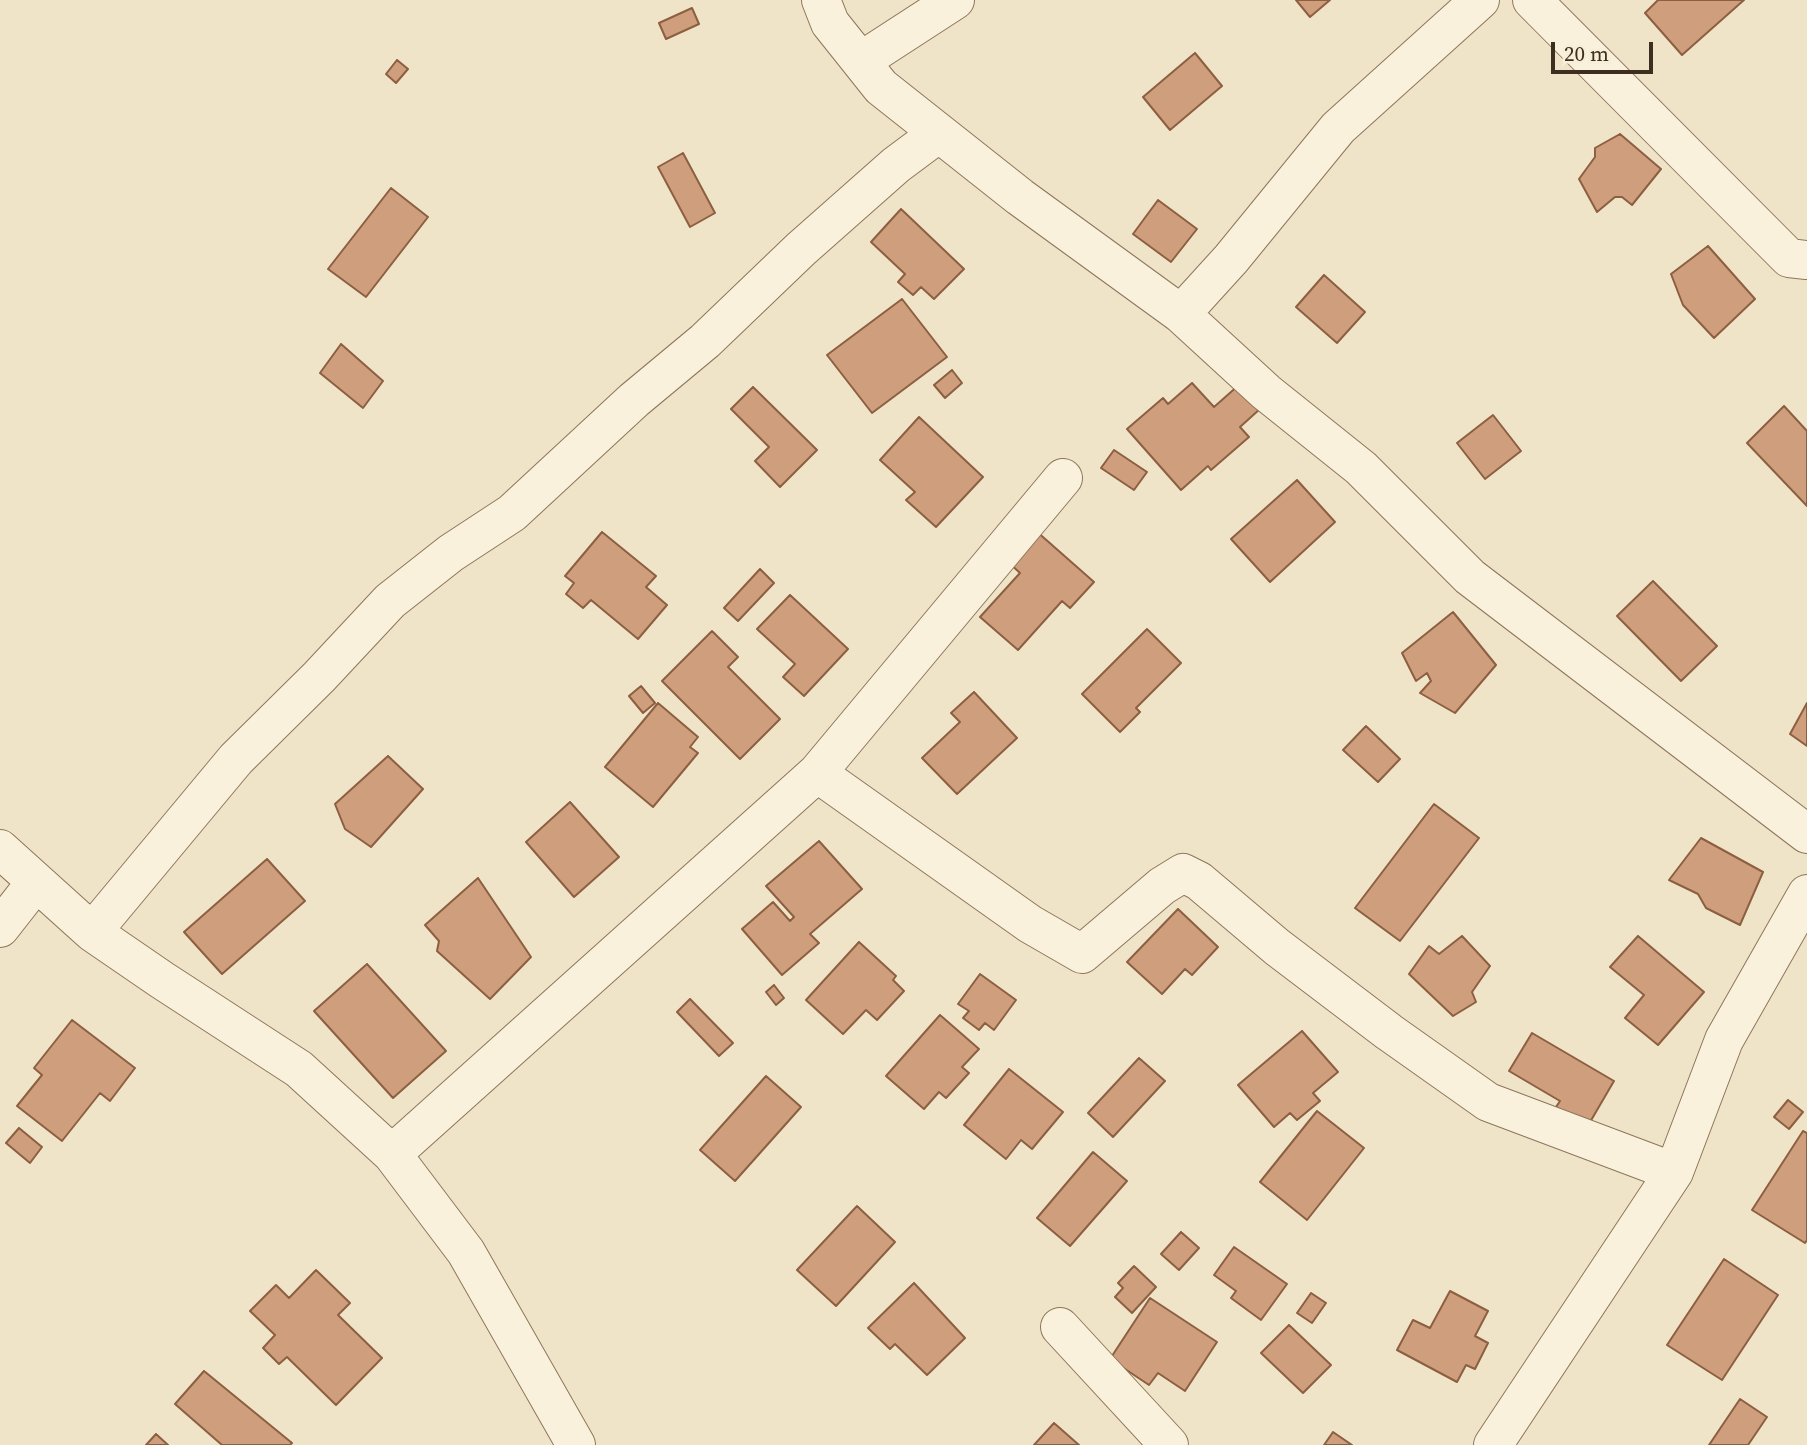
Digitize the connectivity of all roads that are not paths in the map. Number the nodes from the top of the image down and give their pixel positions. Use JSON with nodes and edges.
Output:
{"nodes":[{"id":1,"x":821,"y":0,"type":"edge"},
{"id":2,"x":955,"y":0,"type":"edge"},
{"id":3,"x":1480,"y":0,"type":"edge"},
{"id":4,"x":1532,"y":0,"type":"edge"},
{"id":5,"x":860,"y":61,"type":"junction"},
{"id":6,"x":939,"y":133,"type":"junction"},
{"id":7,"x":1807,"y":260,"type":"edge"},
{"id":8,"x":1181,"y":314,"type":"junction"},
{"id":9,"x":1063,"y":478,"type":"dead end"},
{"id":10,"x":817,"y":773,"type":"junction"},
{"id":11,"x":1807,"y":834,"type":"edge"},
{"id":12,"x":0,"y":849,"type":"edge"},
{"id":13,"x":36,"y":882,"type":"junction"},
{"id":14,"x":1801,"y":916,"type":"edge"},
{"id":15,"x":0,"y":928,"type":"edge"},
{"id":16,"x":92,"y":932,"type":"junction"},
{"id":17,"x":392,"y":1154,"type":"junction"},
{"id":18,"x":1674,"y":1172,"type":"junction"},
{"id":19,"x":1060,"y":1327,"type":"dead end"},
{"id":20,"x":576,"y":1445,"type":"edge"},
{"id":21,"x":1169,"y":1445,"type":"edge"},
{"id":22,"x":1493,"y":1445,"type":"edge"}],
"edges":[{"from":1,"to":5,"type":"street"},
{"from":2,"to":5,"type":"street"},
{"from":3,"to":8,"type":"street"},
{"from":4,"to":7,"type":"street"},
{"from":5,"to":6,"type":"street"},
{"from":6,"to":8,"type":"street"},
{"from":6,"to":16,"type":"street"},
{"from":8,"to":11,"type":"street"},
{"from":9,"to":10,"type":"street"},
{"from":10,"to":17,"type":"street"},
{"from":10,"to":18,"type":"street"},
{"from":12,"to":13,"type":"street"},
{"from":13,"to":15,"type":"street"},
{"from":13,"to":16,"type":"street"},
{"from":14,"to":18,"type":"street"},
{"from":16,"to":17,"type":"street"},
{"from":17,"to":20,"type":"street"},
{"from":18,"to":22,"type":"street"},
{"from":19,"to":21,"type":"street"}]}
